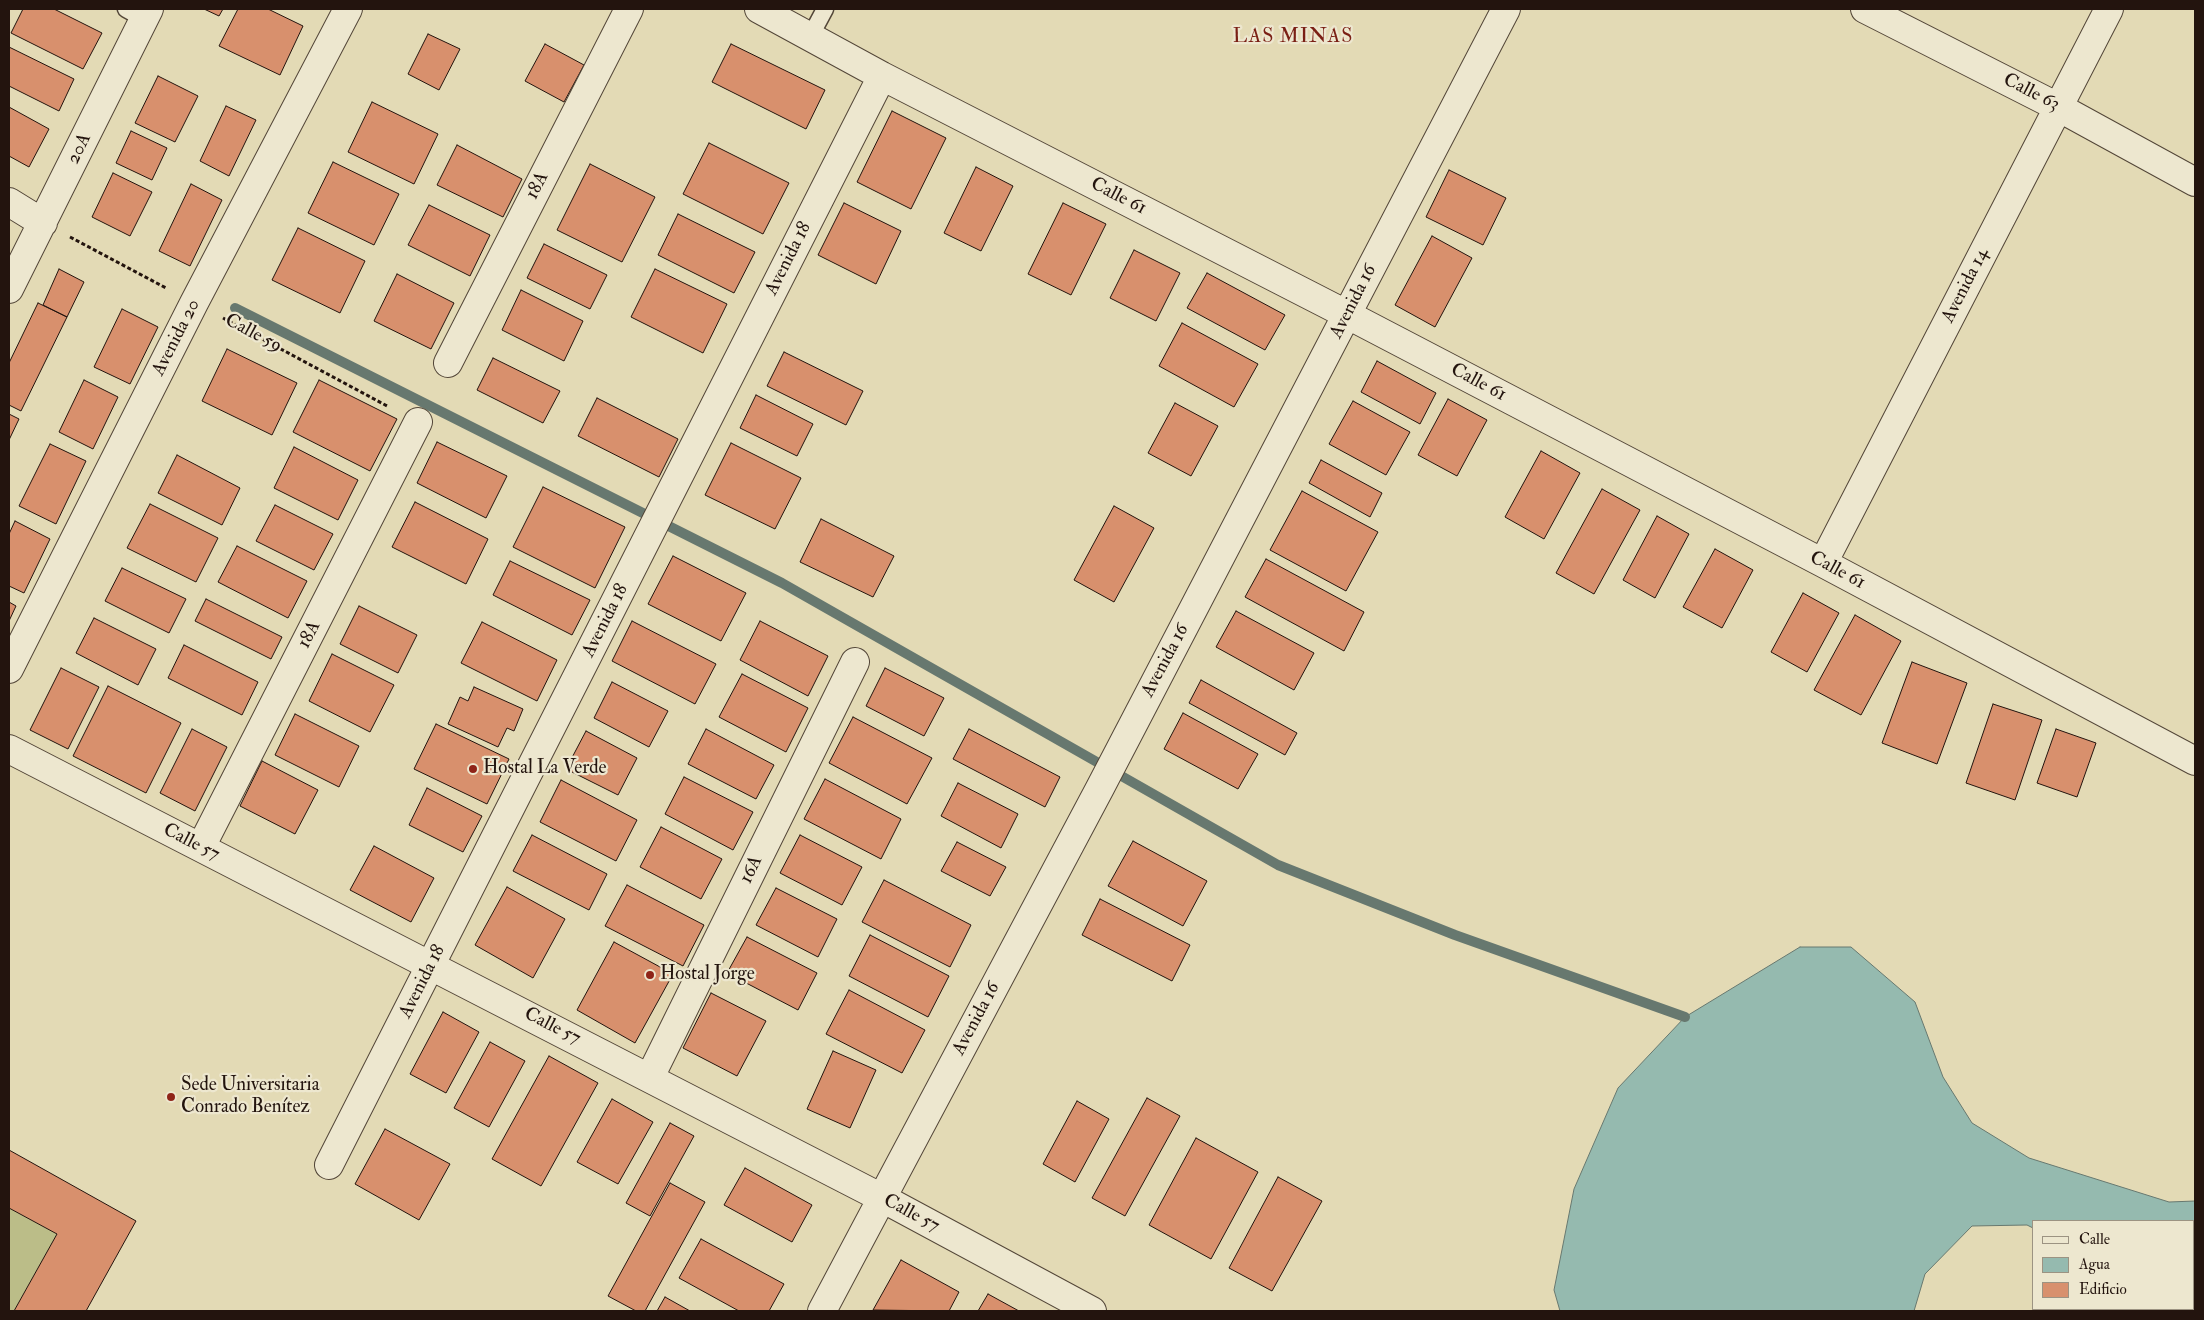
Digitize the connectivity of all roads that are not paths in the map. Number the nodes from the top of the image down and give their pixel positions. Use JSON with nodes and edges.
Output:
{"nodes":[{"id":1,"x":348,"y":9,"type":"edge"},
{"id":2,"x":629,"y":9,"type":"edge"},
{"id":3,"x":759,"y":9,"type":"edge"},
{"id":4,"x":825,"y":9,"type":"edge"},
{"id":5,"x":1506,"y":9,"type":"edge"},
{"id":6,"x":1865,"y":9,"type":"edge"},
{"id":7,"x":2109,"y":9,"type":"edge"},
{"id":8,"x":139,"y":12,"type":"edge"},
{"id":9,"x":810,"y":37,"type":"junction"},
{"id":10,"x":882,"y":76,"type":"junction"},
{"id":11,"x":2058,"y":107,"type":"junction"},
{"id":12,"x":2195,"y":182,"type":"edge"},
{"id":13,"x":9,"y":202,"type":"edge"},
{"id":14,"x":43,"y":223,"type":"junction"},
{"id":15,"x":9,"y":289,"type":"edge"},
{"id":16,"x":1348,"y":314,"type":"junction"},
{"id":17,"x":448,"y":363,"type":"dead end"},
{"id":18,"x":418,"y":422,"type":"road end"},
{"id":19,"x":1823,"y":563,"type":"junction"},
{"id":20,"x":855,"y":662,"type":"dead end"},
{"id":21,"x":9,"y":668,"type":"edge"},
{"id":22,"x":9,"y":749,"type":"edge"},
{"id":23,"x":2195,"y":761,"type":"edge"},
{"id":24,"x":201,"y":848,"type":"junction"},
{"id":25,"x":431,"y":965,"type":"junction"},
{"id":26,"x":650,"y":1078,"type":"junction"},
{"id":27,"x":329,"y":1165,"type":"dead end"},
{"id":28,"x":882,"y":1198,"type":"junction"},
{"id":29,"x":822,"y":1311,"type":"edge"},
{"id":30,"x":1092,"y":1311,"type":"edge"}],
"edges":[{"from":1,"to":21,"type":"street","name":"Avenida 20"},
{"from":2,"to":17,"type":"street","name":"18A"},
{"from":3,"to":9,"type":"street","name":"Calle 61"},
{"from":4,"to":9,"type":"lane"},
{"from":5,"to":16,"type":"street","name":"Avenida 16"},
{"from":6,"to":11,"type":"street","name":"Calle 63"},
{"from":7,"to":11,"type":"street","name":"Avenida 14"},
{"from":8,"to":14,"type":"street","name":"20A"},
{"from":9,"to":10,"type":"street","name":"Calle 61"},
{"from":10,"to":16,"type":"street","name":"Calle 61"},
{"from":10,"to":25,"type":"street","name":"Avenida 18"},
{"from":11,"to":12,"type":"street","name":"Calle 63"},
{"from":11,"to":19,"type":"street","name":"Avenida 14"},
{"from":13,"to":14,"type":"street"},
{"from":14,"to":15,"type":"street","name":"20A"},
{"from":16,"to":19,"type":"street","name":"Calle 61"},
{"from":16,"to":28,"type":"street","name":"Avenida 16"},
{"from":18,"to":24,"type":"street","name":"18A"},
{"from":19,"to":23,"type":"street","name":"Calle 61"},
{"from":20,"to":26,"type":"street","name":"16A"},
{"from":22,"to":24,"type":"street","name":"Calle 57"},
{"from":24,"to":25,"type":"street","name":"Calle 57"},
{"from":25,"to":26,"type":"street","name":"Calle 57"},
{"from":25,"to":27,"type":"street","name":"Avenida 18"},
{"from":26,"to":28,"type":"street","name":"Calle 57"},
{"from":28,"to":29,"type":"street","name":"Avenida 16"},
{"from":28,"to":30,"type":"street","name":"Calle 57"}]}
